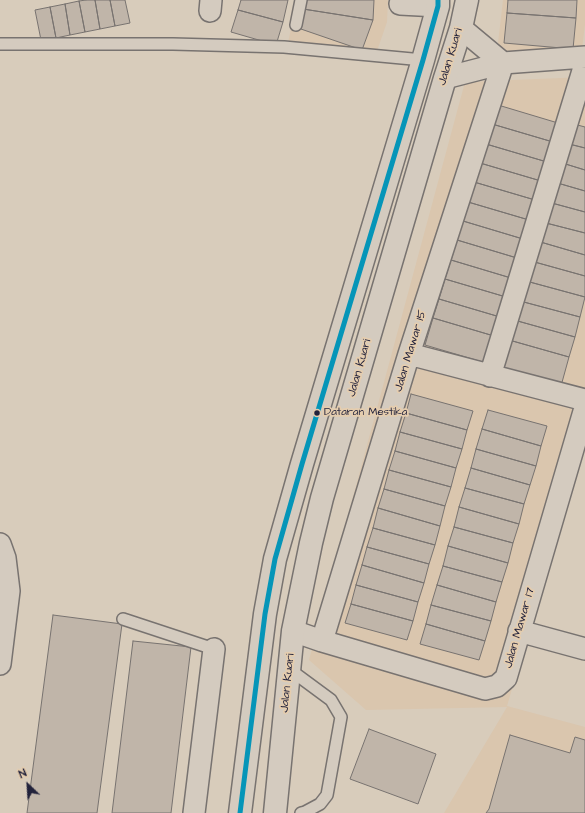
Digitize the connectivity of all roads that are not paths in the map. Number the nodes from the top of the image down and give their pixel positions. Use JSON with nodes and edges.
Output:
{"nodes":[{"id":1,"x":301,"y":0,"type":"edge"},
{"id":2,"x":467,"y":0,"type":"edge"},
{"id":3,"x":438,"y":3,"type":"edge"},
{"id":4,"x":400,"y":7,"type":"edge"},
{"id":5,"x":296,"y":26,"type":"dead end"},
{"id":6,"x":461,"y":28,"type":"junction"},
{"id":7,"x":0,"y":44,"type":"edge"},
{"id":8,"x":585,"y":57,"type":"edge"},
{"id":9,"x":423,"y":60,"type":"junction"},
{"id":10,"x":503,"y":63,"type":"junction"},
{"id":11,"x":585,"y":64,"type":"edge"},
{"id":12,"x":445,"y":78,"type":"junction"},
{"id":13,"x":409,"y":354,"type":"junction"},
{"id":14,"x":490,"y":376,"type":"junction"},
{"id":15,"x":585,"y":400,"type":"edge"},
{"id":16,"x":585,"y":408,"type":"edge"},
{"id":17,"x":0,"y":544,"type":"edge"},
{"id":18,"x":123,"y":619,"type":"dead end"},
{"id":19,"x":293,"y":631,"type":"junction"},
{"id":20,"x":519,"y":631,"type":"junction"},
{"id":21,"x":322,"y":641,"type":"junction"},
{"id":22,"x":214,"y":649,"type":"joint"},
{"id":23,"x":585,"y":649,"type":"edge"},
{"id":24,"x":0,"y":664,"type":"edge"},
{"id":25,"x":289,"y":669,"type":"junction"},
{"id":26,"x":194,"y":813,"type":"edge"},
{"id":27,"x":240,"y":813,"type":"edge"},
{"id":28,"x":275,"y":813,"type":"edge"},
{"id":29,"x":302,"y":813,"type":"edge"}],
"edges":[{"from":1,"to":5,"type":"lane"},
{"from":2,"to":6,"type":"street","name":"Jalan Kuari"},
{"from":3,"to":4,"type":"street"},
{"from":3,"to":9,"type":"street"},
{"from":6,"to":10,"type":"street"},
{"from":6,"to":12,"type":"street","name":"Jalan Kuari"},
{"from":7,"to":9,"type":"lane"},
{"from":8,"to":10,"type":"street"},
{"from":9,"to":27,"type":"street"},
{"from":10,"to":12,"type":"street"},
{"from":10,"to":13,"type":"street","name":"Jalan Mawar 15"},
{"from":11,"to":14,"type":"street"},
{"from":12,"to":19,"type":"street","name":"Jalan Kuari"},
{"from":13,"to":14,"type":"street"},
{"from":13,"to":21,"type":"street","name":"Jalan Mawar 15"},
{"from":14,"to":15,"type":"street"},
{"from":16,"to":20,"type":"street","name":"Jalan Mawar 17"},
{"from":17,"to":24,"type":"street"},
{"from":18,"to":22,"type":"lane"},
{"from":19,"to":21,"type":"street","name":"Jalan Mawar 17"},
{"from":19,"to":25,"type":"street","name":"Jalan Kuari"},
{"from":20,"to":21,"type":"street","name":"Jalan Mawar 17"},
{"from":20,"to":23,"type":"street"},
{"from":22,"to":26,"type":"street"},
{"from":25,"to":28,"type":"street","name":"Jalan Kuari"},
{"from":25,"to":29,"type":"lane"}]}
